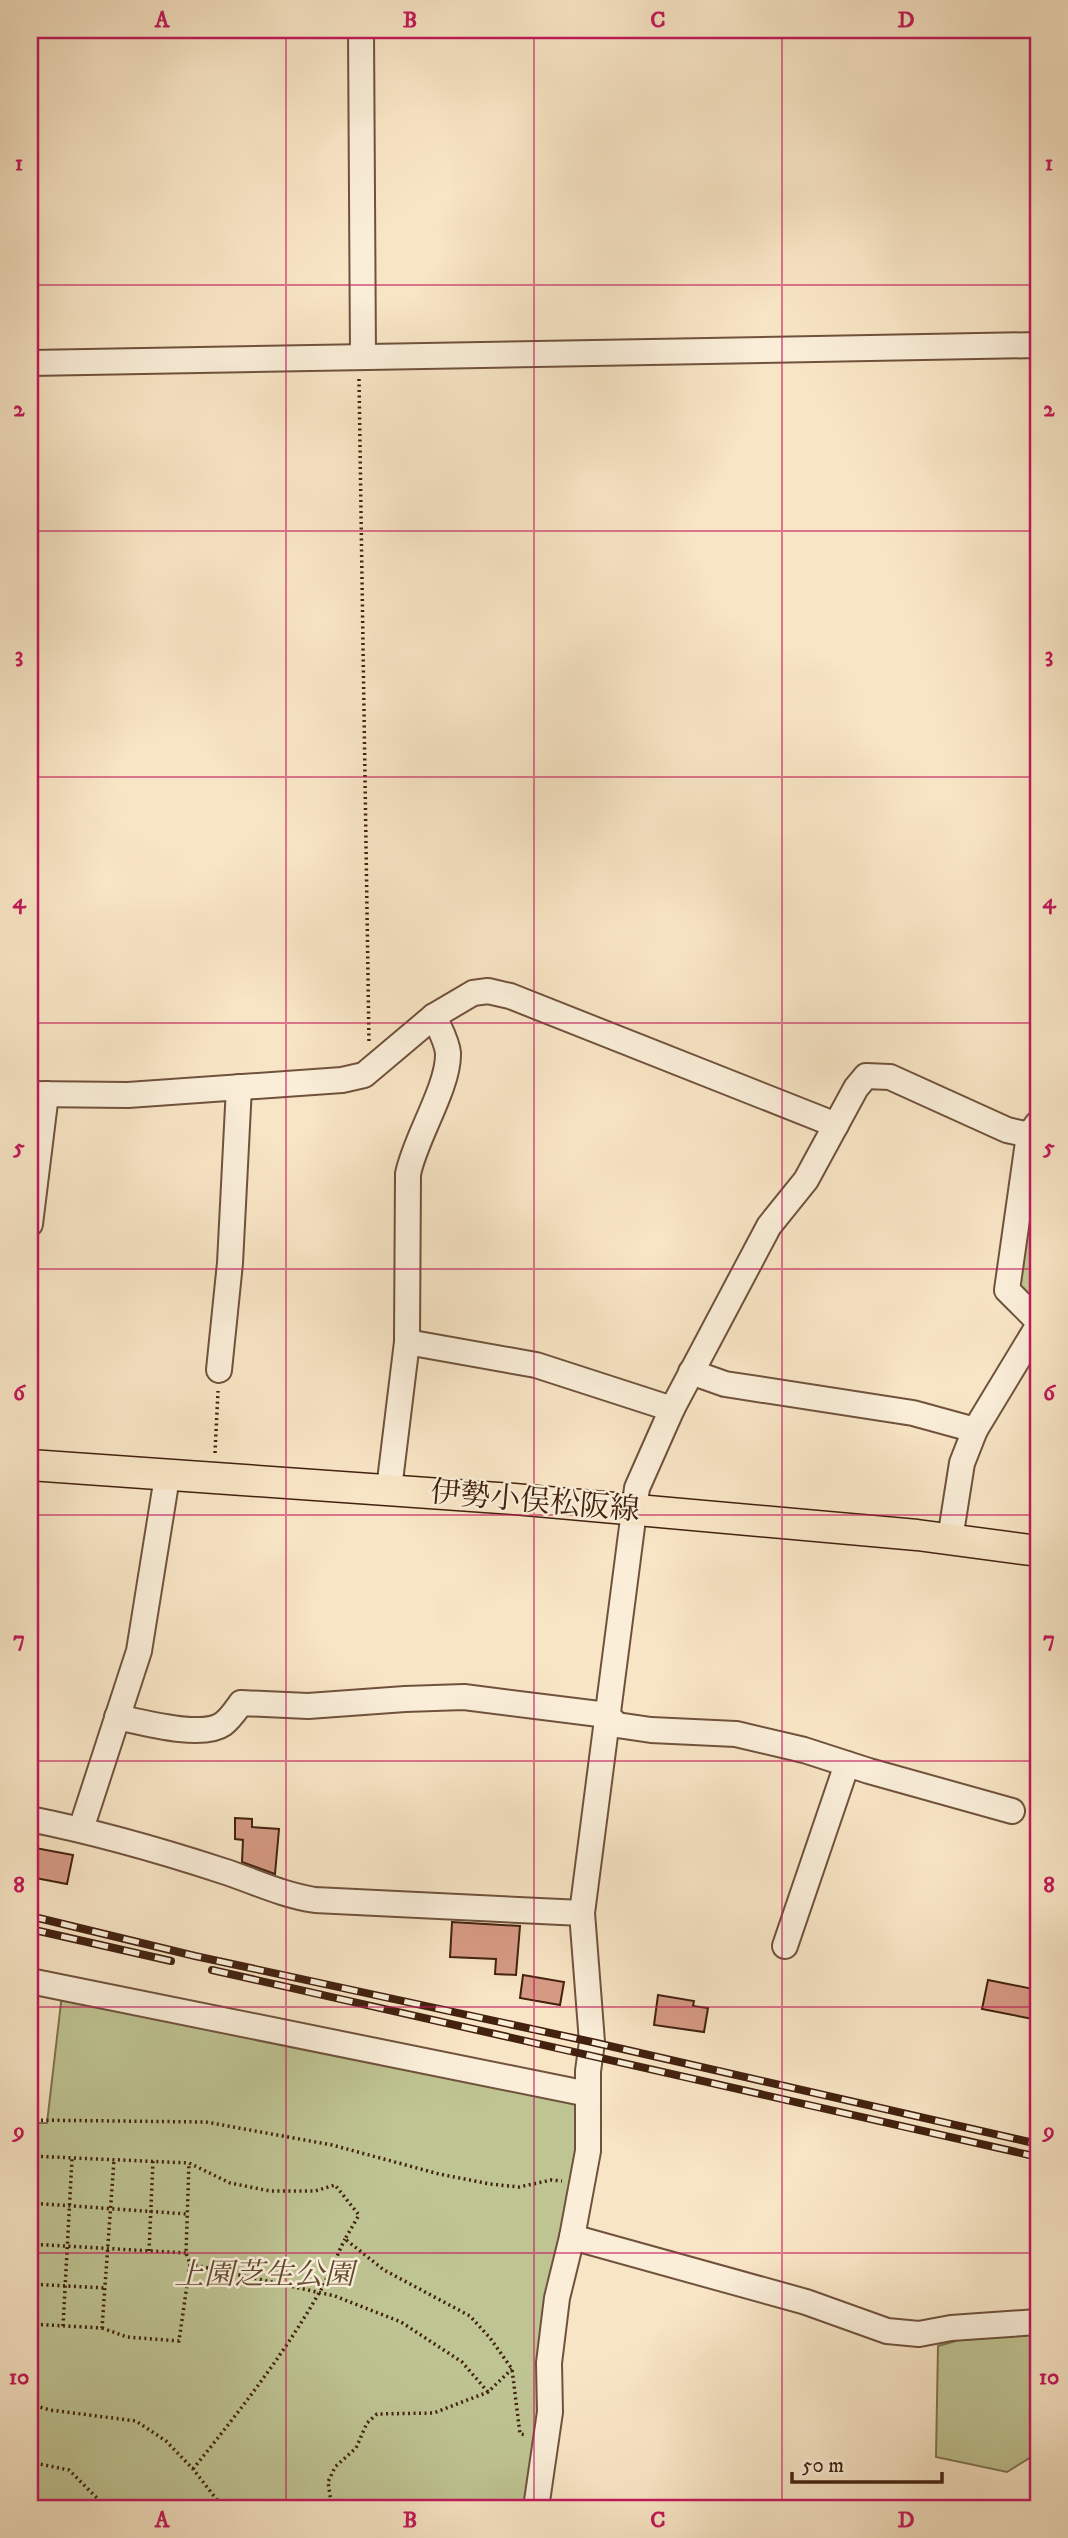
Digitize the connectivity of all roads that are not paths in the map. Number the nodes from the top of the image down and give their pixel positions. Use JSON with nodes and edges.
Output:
{"nodes":[{"id":1,"x":361,"y":30,"type":"edge"},
{"id":2,"x":1038,"y":345,"type":"edge"},
{"id":3,"x":361,"y":357,"type":"junction"},
{"id":4,"x":30,"y":363,"type":"edge"},
{"id":5,"x":434,"y":1016,"type":"junction"},
{"id":6,"x":239,"y":1087,"type":"junction"},
{"id":7,"x":38,"y":1094,"type":"edge"},
{"id":8,"x":836,"y":1125,"type":"junction"},
{"id":9,"x":1034,"y":1129,"type":"edge"},
{"id":10,"x":30,"y":1224,"type":"edge"},
{"id":11,"x":1038,"y":1323,"type":"edge"},
{"id":12,"x":407,"y":1342,"type":"junction"},
{"id":13,"x":696,"y":1362,"type":"junction"},
{"id":14,"x":219,"y":1370,"type":"road end"},
{"id":15,"x":672,"y":1409,"type":"junction"},
{"id":16,"x":975,"y":1430,"type":"junction"},
{"id":17,"x":30,"y":1465,"type":"edge"},
{"id":18,"x":167,"y":1477,"type":"junction"},
{"id":19,"x":389,"y":1489,"type":"junction"},
{"id":20,"x":632,"y":1510,"type":"junction"},
{"id":21,"x":950,"y":1539,"type":"junction"},
{"id":22,"x":1038,"y":1551,"type":"edge"},
{"id":23,"x":607,"y":1715,"type":"junction"},
{"id":24,"x":117,"y":1717,"type":"junction"},
{"id":25,"x":847,"y":1764,"type":"junction"},
{"id":26,"x":1012,"y":1811,"type":"dead end"},
{"id":27,"x":30,"y":1819,"type":"edge"},
{"id":28,"x":81,"y":1829,"type":"junction"},
{"id":29,"x":582,"y":1913,"type":"junction"},
{"id":30,"x":785,"y":1946,"type":"dead end"},
{"id":31,"x":30,"y":1981,"type":"edge"},
{"id":32,"x":587,"y":2094,"type":"junction"},
{"id":33,"x":572,"y":2237,"type":"junction"},
{"id":34,"x":1038,"y":2322,"type":"edge"},
{"id":35,"x":537,"y":2508,"type":"edge"}],
"edges":[{"from":1,"to":3,"type":"street"},
{"from":2,"to":3,"type":"street"},
{"from":3,"to":4,"type":"street"},
{"from":5,"to":6,"type":"street"},
{"from":5,"to":8,"type":"street"},
{"from":5,"to":12,"type":"street"},
{"from":6,"to":7,"type":"street"},
{"from":6,"to":14,"type":"street"},
{"from":7,"to":10,"type":"street"},
{"from":8,"to":9,"type":"street"},
{"from":8,"to":13,"type":"street"},
{"from":9,"to":11,"type":"street"},
{"from":11,"to":16,"type":"street"},
{"from":12,"to":15,"type":"street"},
{"from":12,"to":19,"type":"street"},
{"from":13,"to":15,"type":"street"},
{"from":13,"to":16,"type":"street"},
{"from":15,"to":20,"type":"street"},
{"from":16,"to":21,"type":"street"},
{"from":17,"to":18,"type":"main road","name":"伊勢小俣松阪線"},
{"from":18,"to":19,"type":"main road","name":"伊勢小俣松阪線"},
{"from":18,"to":24,"type":"street"},
{"from":19,"to":20,"type":"main road","name":"伊勢小俣松阪線"},
{"from":20,"to":21,"type":"main road","name":"伊勢小俣松阪線"},
{"from":20,"to":23,"type":"street"},
{"from":21,"to":22,"type":"main road","name":"伊勢小俣松阪線"},
{"from":23,"to":24,"type":"street"},
{"from":23,"to":25,"type":"street"},
{"from":23,"to":29,"type":"street"},
{"from":24,"to":28,"type":"street"},
{"from":25,"to":26,"type":"street"},
{"from":25,"to":30,"type":"street"},
{"from":27,"to":28,"type":"street"},
{"from":28,"to":29,"type":"street"},
{"from":29,"to":32,"type":"street"},
{"from":31,"to":32,"type":"street"},
{"from":32,"to":33,"type":"street"},
{"from":33,"to":34,"type":"street"},
{"from":33,"to":35,"type":"street"}]}
